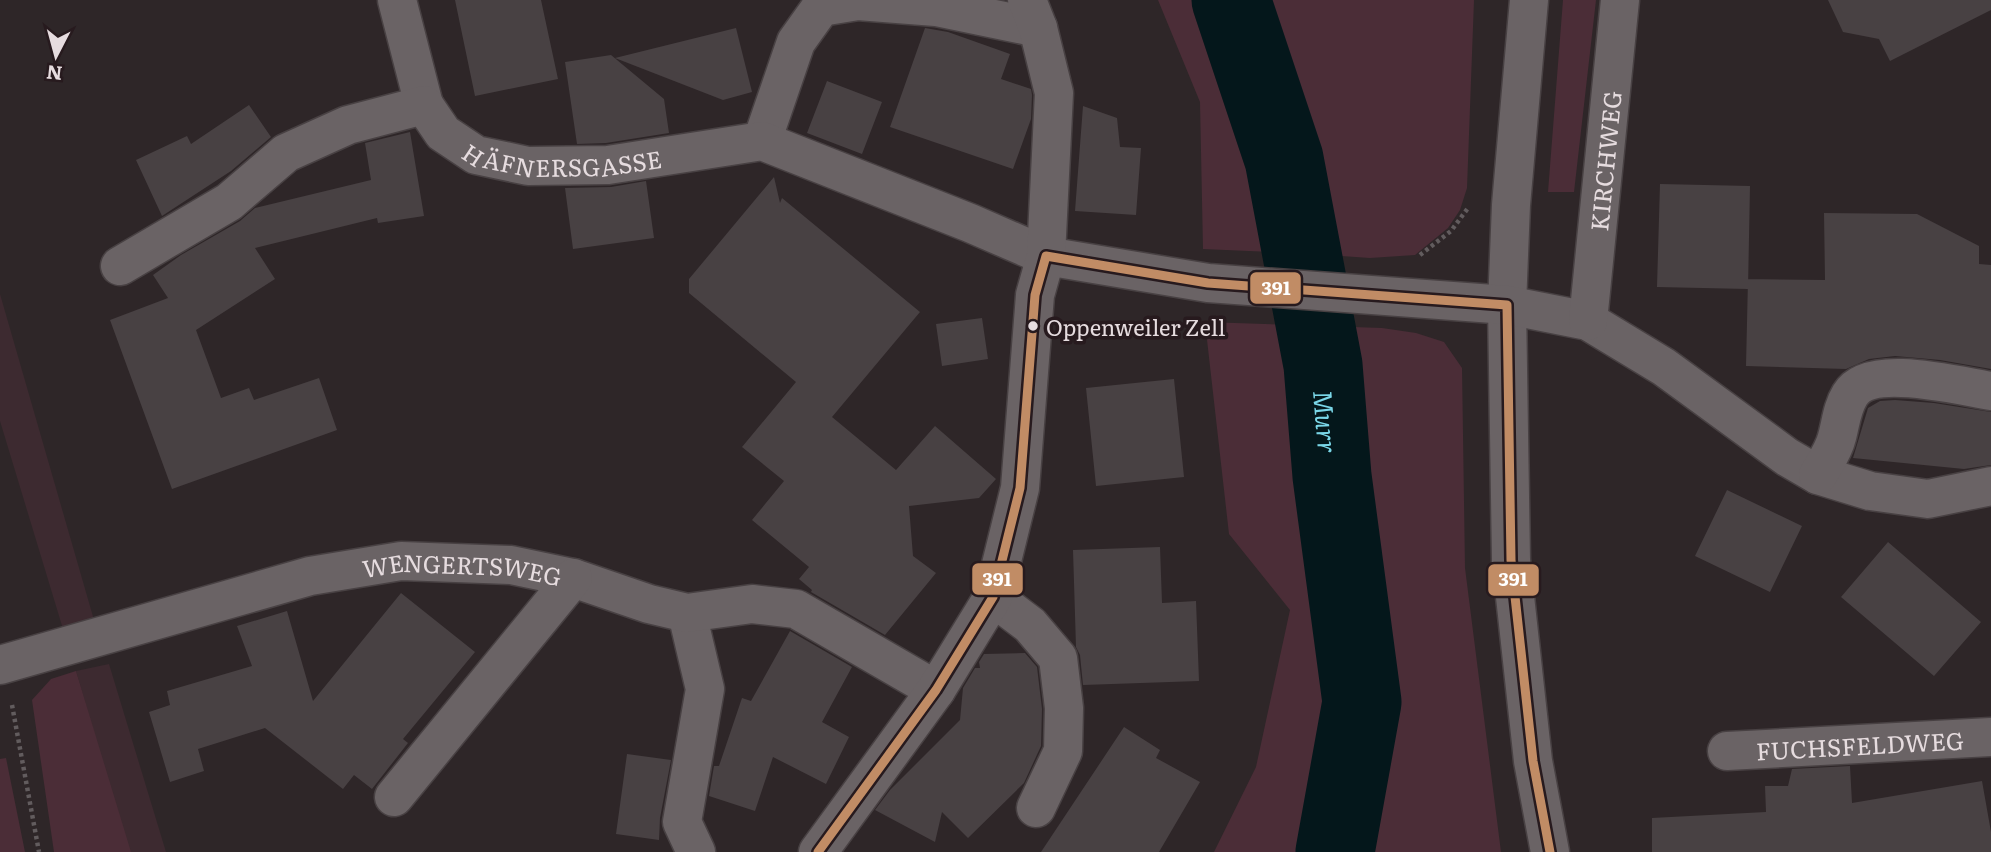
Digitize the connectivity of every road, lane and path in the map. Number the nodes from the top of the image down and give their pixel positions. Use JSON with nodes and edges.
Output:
{"nodes":[{"id":1,"x":397,"y":0,"type":"edge"},
{"id":2,"x":1529,"y":0,"type":"edge"},
{"id":3,"x":1620,"y":0,"type":"edge"},
{"id":4,"x":1033,"y":14,"type":"edge"},
{"id":5,"x":424,"y":105,"type":"junction"},
{"id":6,"x":762,"y":141,"type":"junction"},
{"id":7,"x":1046,"y":256,"type":"junction"},
{"id":8,"x":120,"y":266,"type":"dead end"},
{"id":9,"x":1507,"y":305,"type":"junction"},
{"id":10,"x":1588,"y":321,"type":"junction"},
{"id":11,"x":1991,"y":391,"type":"edge"},
{"id":12,"x":1818,"y":475,"type":"junction"},
{"id":13,"x":1991,"y":486,"type":"edge"},
{"id":14,"x":573,"y":578,"type":"junction"},
{"id":15,"x":993,"y":597,"type":"junction"},
{"id":16,"x":687,"y":613,"type":"junction"},
{"id":17,"x":2,"y":664,"type":"edge"},
{"id":18,"x":936,"y":690,"type":"junction"},
{"id":19,"x":1991,"y":737,"type":"edge"},
{"id":20,"x":1727,"y":751,"type":"dead end"},
{"id":21,"x":394,"y":797,"type":"dead end"},
{"id":22,"x":1036,"y":808,"type":"dead end"},
{"id":23,"x":827,"y":847,"type":"edge"},
{"id":24,"x":39,"y":852,"type":"edge"},
{"id":25,"x":696,"y":852,"type":"edge"},
{"id":26,"x":1550,"y":852,"type":"edge"}],
"edges":[{"from":1,"to":5,"type":"street"},
{"from":2,"to":9,"type":"street"},
{"from":3,"to":10,"type":"street","name":"KIRCHWEG"},
{"from":4,"to":6,"type":"street"},
{"from":4,"to":7,"type":"street"},
{"from":5,"to":6,"type":"street","name":"HÄFNERSGASSE"},
{"from":5,"to":8,"type":"street"},
{"from":6,"to":7,"type":"street"},
{"from":7,"to":9,"type":"street"},
{"from":7,"to":15,"type":"street"},
{"from":9,"to":10,"type":"street"},
{"from":9,"to":26,"type":"street"},
{"from":10,"to":12,"type":"street"},
{"from":11,"to":12,"type":"street"},
{"from":12,"to":13,"type":"street"},
{"from":14,"to":16,"type":"street","name":"WENGERTSWEG"},
{"from":14,"to":17,"type":"street","name":"WENGERTSWEG"},
{"from":14,"to":21,"type":"street"},
{"from":15,"to":18,"type":"street"},
{"from":15,"to":22,"type":"street"},
{"from":16,"to":18,"type":"street"},
{"from":16,"to":25,"type":"street"},
{"from":17,"to":24,"type":"path"},
{"from":18,"to":23,"type":"street"},
{"from":19,"to":20,"type":"street","name":"FUCHSFELDWEG"}]}
